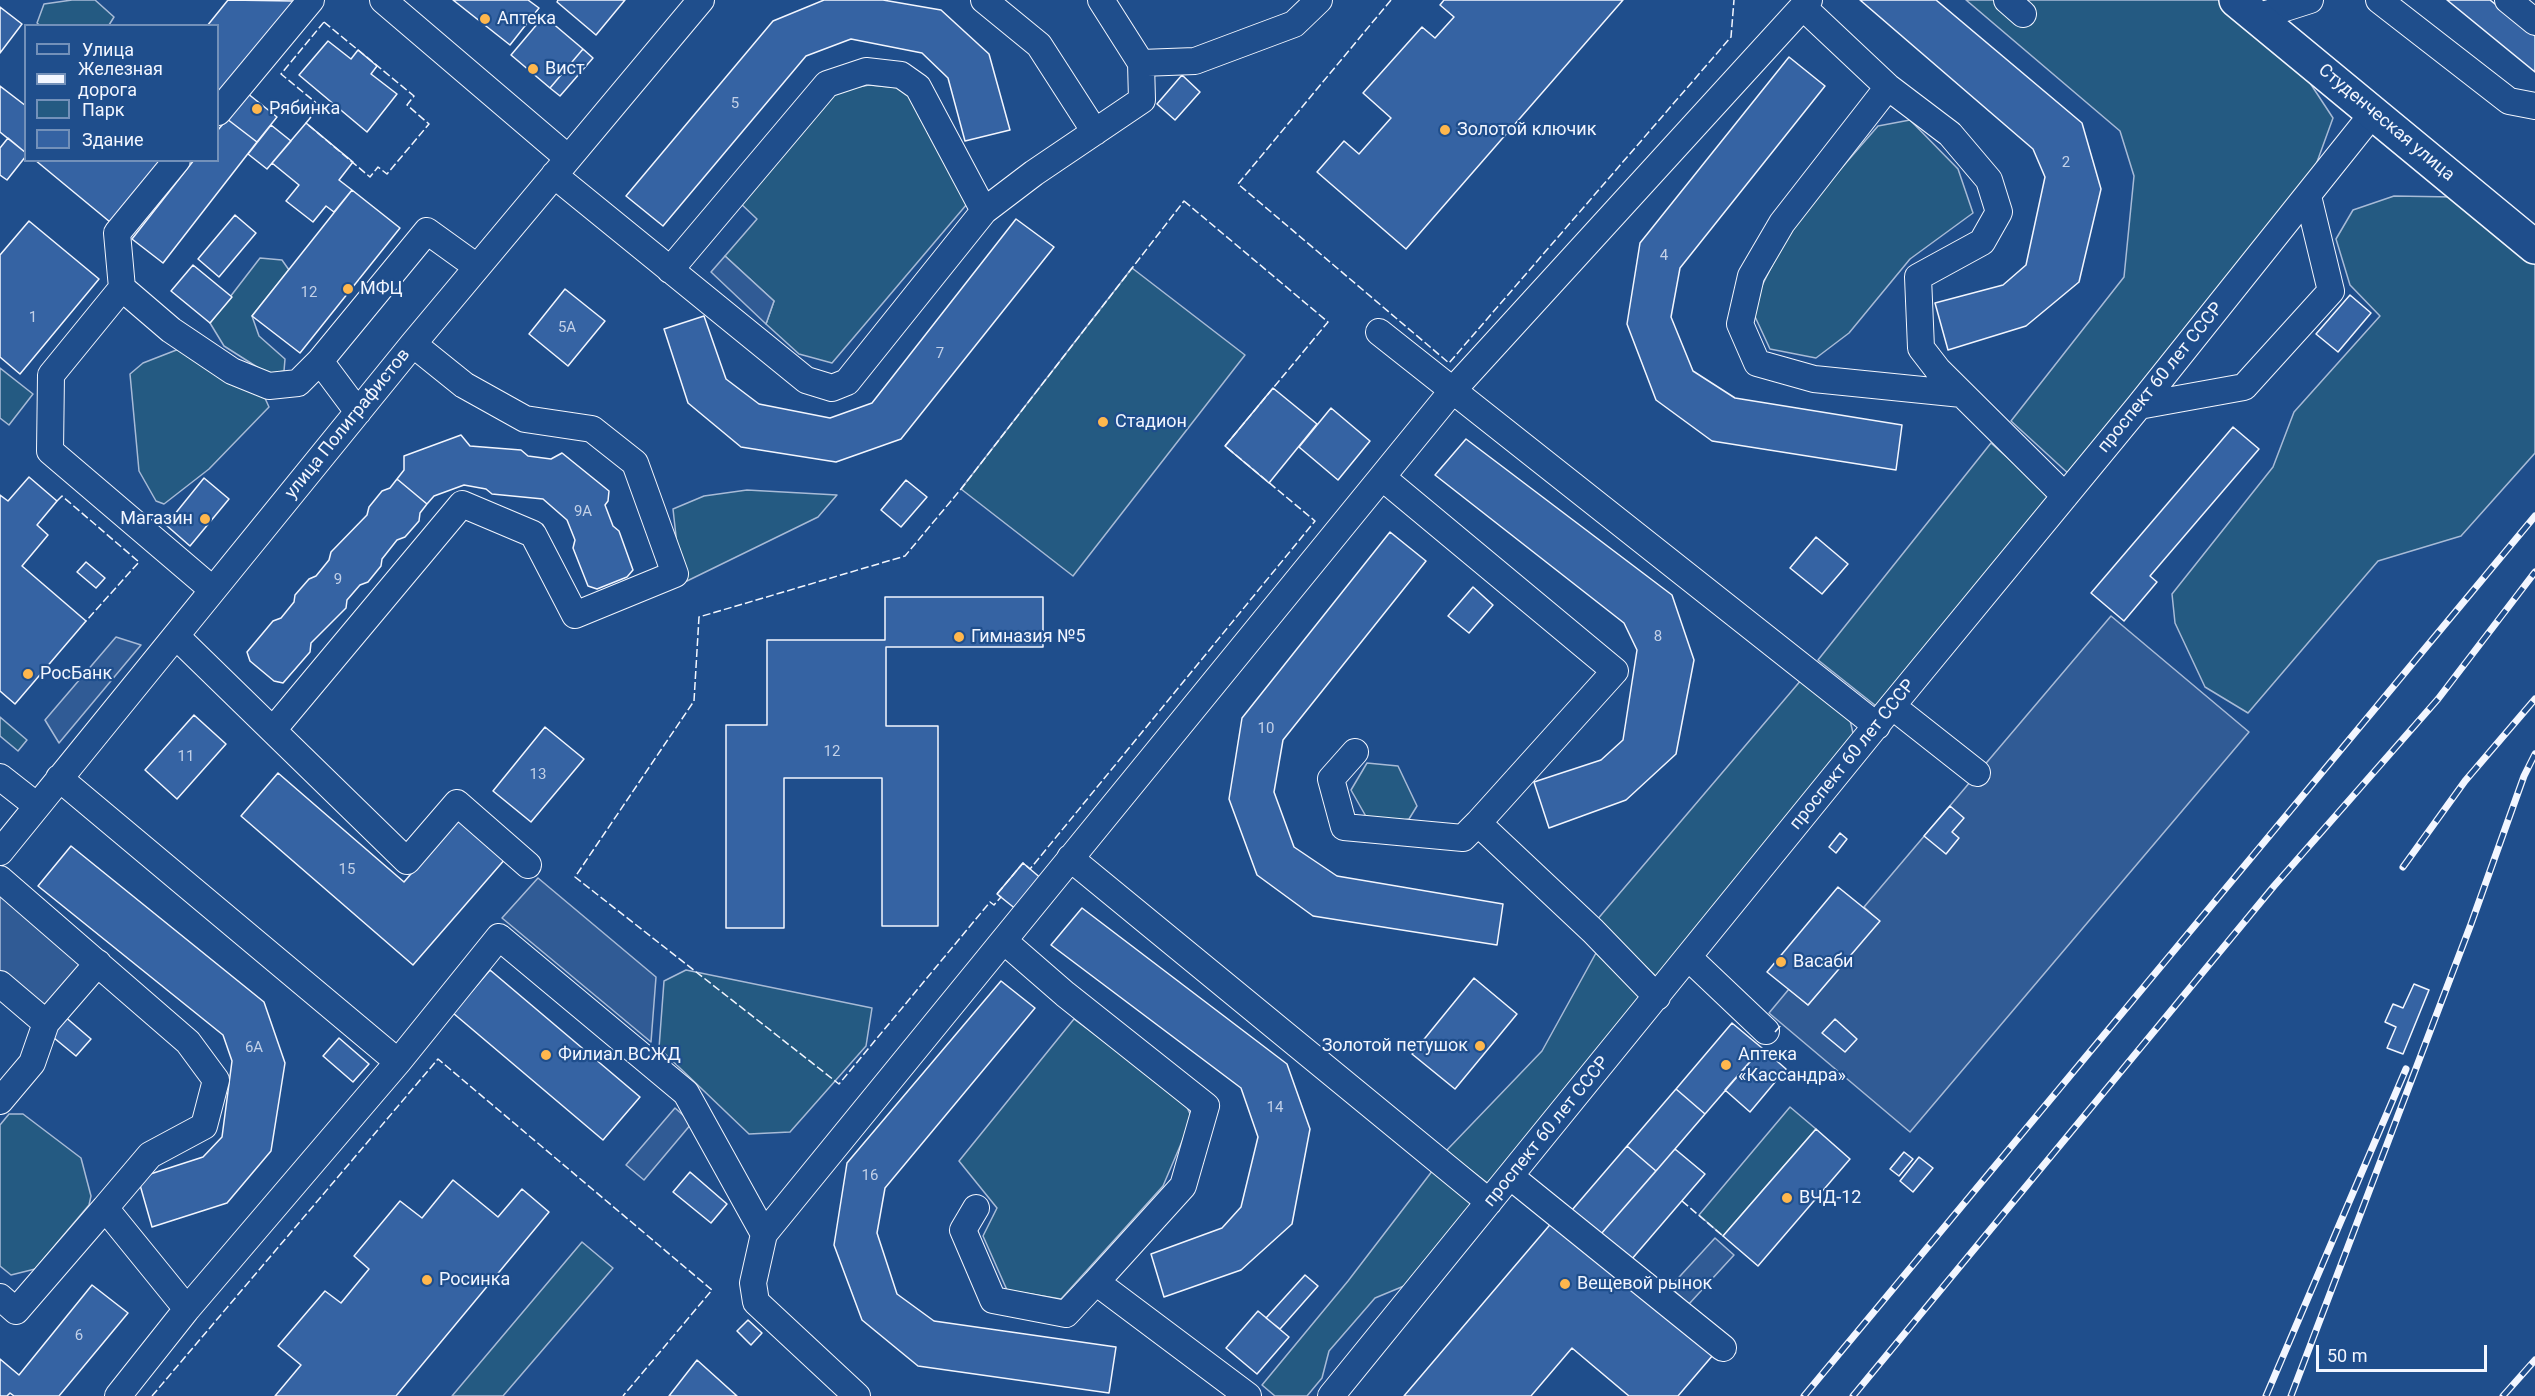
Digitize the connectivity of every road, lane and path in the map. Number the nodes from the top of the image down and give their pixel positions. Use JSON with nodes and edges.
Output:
{"nodes":[{"id":1,"x":311,"y":0,"type":"edge"},
{"id":2,"x":383,"y":0,"type":"edge"},
{"id":3,"x":701,"y":0,"type":"edge"},
{"id":4,"x":984,"y":0,"type":"edge"},
{"id":5,"x":1101,"y":0,"type":"edge"},
{"id":6,"x":1319,"y":0,"type":"edge"},
{"id":7,"x":2310,"y":0,"type":"edge"},
{"id":8,"x":2379,"y":0,"type":"edge"},
{"id":9,"x":2508,"y":0,"type":"edge"},
{"id":10,"x":1806,"y":3,"type":"edge"},
{"id":11,"x":2247,"y":8,"type":"edge"},
{"id":12,"x":2535,"y":22,"type":"edge"},
{"id":13,"x":1141,"y":63,"type":"junction"},
{"id":14,"x":1888,"y":87,"type":"junction"},
{"id":15,"x":2535,"y":106,"type":"edge"},
{"id":16,"x":219,"y":111,"type":"edge"},
{"id":17,"x":2374,"y":112,"type":"junction"},
{"id":18,"x":1095,"y":132,"type":"junction"},
{"id":19,"x":175,"y":162,"type":"edge"},
{"id":20,"x":561,"y":167,"type":"junction"},
{"id":21,"x":2308,"y":196,"type":"junction"},
{"id":22,"x":984,"y":211,"type":"junction"},
{"id":23,"x":2535,"y":247,"type":"edge"},
{"id":24,"x":477,"y":267,"type":"junction"},
{"id":25,"x":670,"y":270,"type":"junction"},
{"id":26,"x":122,"y":288,"type":"junction"},
{"id":27,"x":1379,"y":332,"type":"dead end"},
{"id":28,"x":413,"y":344,"type":"junction"},
{"id":29,"x":320,"y":361,"type":"junction"},
{"id":30,"x":1453,"y":390,"type":"junction"},
{"id":31,"x":1962,"y":394,"type":"junction"},
{"id":32,"x":2139,"y":406,"type":"junction"},
{"id":33,"x":357,"y":412,"type":"junction"},
{"id":34,"x":1383,"y":478,"type":"junction"},
{"id":35,"x":2066,"y":496,"type":"junction"},
{"id":36,"x":213,"y":590,"type":"junction"},
{"id":37,"x":176,"y":636,"type":"junction"},
{"id":38,"x":1884,"y":716,"type":"junction"},
{"id":39,"x":273,"y":730,"type":"junction"},
{"id":40,"x":1355,"y":752,"type":"dead end"},
{"id":41,"x":1977,"y":773,"type":"dead end"},
{"id":42,"x":0,"y":777,"type":"edge"},
{"id":43,"x":59,"y":778,"type":"junction"},
{"id":44,"x":37,"y":806,"type":"junction"},
{"id":45,"x":1478,"y":824,"type":"junction"},
{"id":46,"x":0,"y":852,"type":"edge"},
{"id":47,"x":1070,"y":858,"type":"junction"},
{"id":48,"x":528,"y":865,"type":"dead end"},
{"id":49,"x":0,"y":879,"type":"edge"},
{"id":50,"x":1004,"y":941,"type":"junction"},
{"id":51,"x":1689,"y":958,"type":"junction"},
{"id":52,"x":98,"y":963,"type":"junction"},
{"id":53,"x":0,"y":984,"type":"edge"},
{"id":54,"x":1657,"y":997,"type":"junction"},
{"id":55,"x":46,"y":1023,"type":"junction"},
{"id":56,"x":1766,"y":1031,"type":"dead end"},
{"id":57,"x":398,"y":1062,"type":"junction"},
{"id":58,"x":0,"y":1101,"type":"edge"},
{"id":59,"x":1510,"y":1176,"type":"junction"},
{"id":60,"x":1489,"y":1202,"type":"junction"},
{"id":61,"x":105,"y":1208,"type":"junction"},
{"id":62,"x":976,"y":1208,"type":"dead end"},
{"id":63,"x":764,"y":1234,"type":"junction"},
{"id":64,"x":1096,"y":1282,"type":"junction"},
{"id":65,"x":0,"y":1297,"type":"edge"},
{"id":66,"x":187,"y":1309,"type":"junction"},
{"id":67,"x":1723,"y":1348,"type":"dead end"},
{"id":68,"x":118,"y":1396,"type":"edge"},
{"id":69,"x":857,"y":1396,"type":"edge"},
{"id":70,"x":1248,"y":1396,"type":"edge"},
{"id":71,"x":1331,"y":1396,"type":"edge"}],
"edges":[{"from":1,"to":16,"type":"street"},
{"from":2,"to":20,"type":"street"},
{"from":3,"to":20,"type":"street","name":"улица Полиграфистов"},
{"from":4,"to":18,"type":"street"},
{"from":5,"to":13,"type":"street"},
{"from":6,"to":13,"type":"street"},
{"from":7,"to":11,"type":"street"},
{"from":8,"to":15,"type":"street"},
{"from":9,"to":12,"type":"street"},
{"from":10,"to":14,"type":"street"},
{"from":10,"to":30,"type":"street"},
{"from":11,"to":17,"type":"main road","name":"Студенческая улица"},
{"from":13,"to":18,"type":"street"},
{"from":14,"to":31,"type":"street"},
{"from":14,"to":31,"type":"street"},
{"from":17,"to":21,"type":"street","name":"проспект 60 лет СССР"},
{"from":17,"to":23,"type":"main road","name":"Студенческая улица"},
{"from":18,"to":22,"type":"street"},
{"from":19,"to":26,"type":"street"},
{"from":20,"to":24,"type":"street","name":"улица Полиграфистов"},
{"from":20,"to":25,"type":"street"},
{"from":21,"to":32,"type":"street","name":"проспект 60 лет СССР"},
{"from":21,"to":32,"type":"street"},
{"from":22,"to":25,"type":"street"},
{"from":22,"to":25,"type":"street"},
{"from":24,"to":28,"type":"street","name":"улица Полиграфистов"},
{"from":24,"to":29,"type":"street"},
{"from":26,"to":29,"type":"street"},
{"from":26,"to":36,"type":"street"},
{"from":27,"to":30,"type":"street"},
{"from":28,"to":33,"type":"street","name":"улица Полиграфистов"},
{"from":28,"to":39,"type":"street"},
{"from":29,"to":33,"type":"street"},
{"from":30,"to":34,"type":"street"},
{"from":30,"to":38,"type":"street"},
{"from":31,"to":35,"type":"street"},
{"from":32,"to":35,"type":"street","name":"проспект 60 лет СССР"},
{"from":33,"to":36,"type":"street","name":"улица Полиграфистов"},
{"from":34,"to":45,"type":"street"},
{"from":34,"to":47,"type":"street"},
{"from":35,"to":38,"type":"street","name":"проспект 60 лет СССР"},
{"from":36,"to":37,"type":"street","name":"улица Полиграфистов"},
{"from":37,"to":39,"type":"street"},
{"from":37,"to":43,"type":"street","name":"улица Полиграфистов"},
{"from":38,"to":41,"type":"street"},
{"from":38,"to":51,"type":"street","name":"проспект 60 лет СССР"},
{"from":39,"to":48,"type":"street"},
{"from":40,"to":45,"type":"street"},
{"from":42,"to":44,"type":"street"},
{"from":43,"to":44,"type":"street","name":"улица Полиграфистов"},
{"from":43,"to":57,"type":"street"},
{"from":44,"to":46,"type":"street","name":"улица Полиграфистов"},
{"from":45,"to":54,"type":"street"},
{"from":47,"to":50,"type":"street"},
{"from":47,"to":60,"type":"street"},
{"from":49,"to":52,"type":"street"},
{"from":50,"to":63,"type":"street"},
{"from":50,"to":64,"type":"street"},
{"from":51,"to":54,"type":"street","name":"проспект 60 лет СССР"},
{"from":51,"to":56,"type":"street"},
{"from":52,"to":55,"type":"street"},
{"from":52,"to":61,"type":"street"},
{"from":53,"to":55,"type":"street"},
{"from":54,"to":59,"type":"street","name":"проспект 60 лет СССР"},
{"from":55,"to":58,"type":"street"},
{"from":57,"to":63,"type":"street"},
{"from":57,"to":66,"type":"street"},
{"from":59,"to":60,"type":"street","name":"проспект 60 лет СССР"},
{"from":59,"to":67,"type":"street"},
{"from":60,"to":71,"type":"street","name":"проспект 60 лет СССР"},
{"from":61,"to":65,"type":"street"},
{"from":61,"to":66,"type":"street"},
{"from":62,"to":64,"type":"street"},
{"from":63,"to":69,"type":"street"},
{"from":64,"to":70,"type":"street"},
{"from":66,"to":68,"type":"street"}]}
